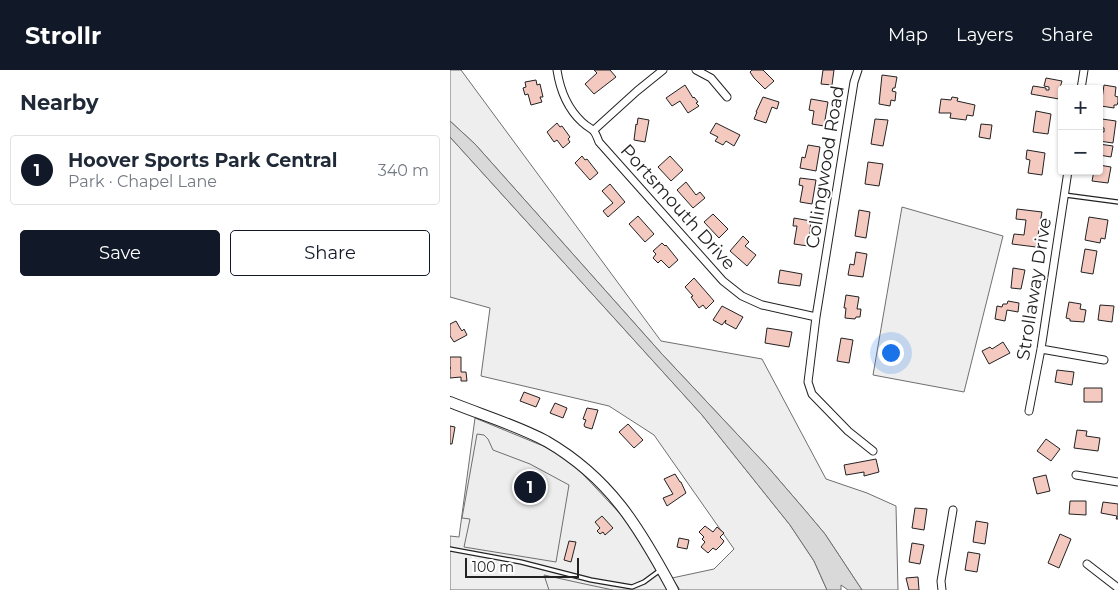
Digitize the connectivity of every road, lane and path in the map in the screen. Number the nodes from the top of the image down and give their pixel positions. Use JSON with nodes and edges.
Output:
{"nodes":[{"id":1,"x":558,"y":70,"type":"edge"},
{"id":2,"x":663,"y":70,"type":"edge"},
{"id":3,"x":696,"y":70,"type":"edge"},
{"id":4,"x":858,"y":70,"type":"edge"},
{"id":5,"x":1084,"y":70,"type":"edge"},
{"id":6,"x":1082,"y":85,"type":"edge"},
{"id":7,"x":727,"y":97,"type":"dead end"},
{"id":8,"x":594,"y":130,"type":"junction"},
{"id":9,"x":1067,"y":175,"type":"edge"},
{"id":10,"x":1064,"y":195,"type":"junction"},
{"id":11,"x":1118,"y":202,"type":"edge"},
{"id":12,"x":816,"y":317,"type":"junction"},
{"id":13,"x":1041,"y":350,"type":"junction"},
{"id":14,"x":1104,"y":360,"type":"dead end"},
{"id":15,"x":450,"y":402,"type":"edge"},
{"id":16,"x":1029,"y":411,"type":"dead end"},
{"id":17,"x":873,"y":451,"type":"dead end"},
{"id":18,"x":1076,"y":475,"type":"dead end"},
{"id":19,"x":1118,"y":482,"type":"edge"},
{"id":20,"x":953,"y":510,"type":"dead end"},
{"id":21,"x":450,"y":550,"type":"edge"},
{"id":22,"x":1087,"y":564,"type":"dead end"},
{"id":23,"x":661,"y":569,"type":"junction"},
{"id":24,"x":1118,"y":588,"type":"edge"},
{"id":25,"x":673,"y":590,"type":"edge"},
{"id":26,"x":942,"y":590,"type":"edge"}],
"edges":[{"from":1,"to":8,"type":"street","name":"Portsmouth Drive"},
{"from":2,"to":8,"type":"street"},
{"from":3,"to":7,"type":"street"},
{"from":4,"to":12,"type":"street","name":"Collingwood Road"},
{"from":5,"to":6,"type":"street"},
{"from":8,"to":12,"type":"street","name":"Portsmouth Drive"},
{"from":9,"to":10,"type":"street","name":"Strollaway Drive"},
{"from":10,"to":11,"type":"lane"},
{"from":10,"to":13,"type":"street","name":"Strollaway Drive"},
{"from":12,"to":17,"type":"street","name":"Collingwood Road"},
{"from":13,"to":14,"type":"street"},
{"from":13,"to":16,"type":"street","name":"Strollaway Drive"},
{"from":15,"to":23,"type":"street"},
{"from":18,"to":19,"type":"street"},
{"from":20,"to":26,"type":"street"},
{"from":21,"to":23,"type":"lane"},
{"from":22,"to":24,"type":"street"},
{"from":23,"to":25,"type":"street"}]}
